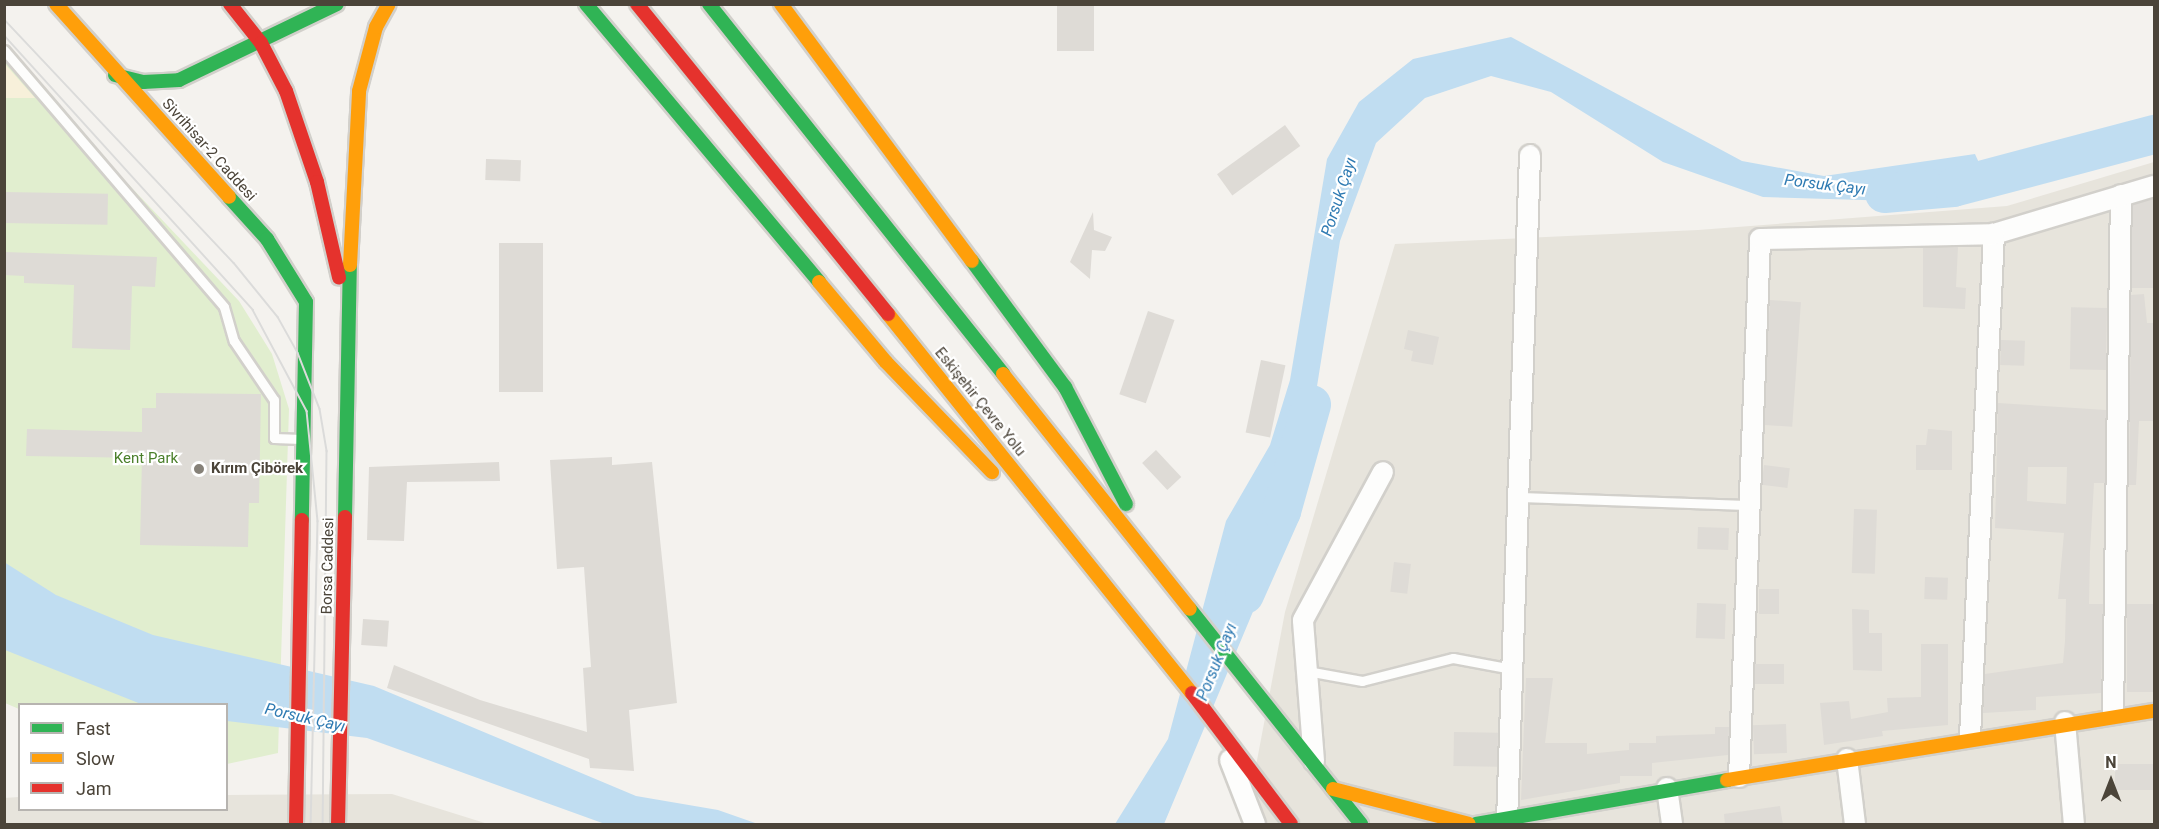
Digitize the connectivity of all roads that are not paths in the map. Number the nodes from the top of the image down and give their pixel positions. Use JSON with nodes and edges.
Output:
{"nodes":[{"id":1,"x":56,"y":4,"type":"edge"},
{"id":2,"x":74,"y":4,"type":"edge"},
{"id":3,"x":230,"y":4,"type":"edge"},
{"id":4,"x":337,"y":4,"type":"edge"},
{"id":5,"x":389,"y":4,"type":"edge"},
{"id":6,"x":586,"y":4,"type":"edge"},
{"id":7,"x":637,"y":4,"type":"edge"},
{"id":8,"x":709,"y":4,"type":"edge"},
{"id":9,"x":781,"y":4,"type":"edge"},
{"id":10,"x":78,"y":31,"type":"junction"},
{"id":11,"x":261,"y":43,"type":"junction"},
{"id":12,"x":4,"y":50,"type":"edge"},
{"id":13,"x":115,"y":75,"type":"junction"},
{"id":14,"x":1530,"y":155,"type":"dead end"},
{"id":15,"x":2154,"y":186,"type":"edge"},
{"id":16,"x":2121,"y":195,"type":"junction"},
{"id":17,"x":1994,"y":234,"type":"junction"},
{"id":18,"x":346,"y":307,"type":"junction"},
{"id":19,"x":306,"y":334,"type":"joint"},
{"id":20,"x":306,"y":439,"type":"junction"},
{"id":21,"x":1383,"y":472,"type":"dead end"},
{"id":22,"x":1518,"y":497,"type":"junction"},
{"id":23,"x":1749,"y":505,"type":"junction"},
{"id":24,"x":1160,"y":570,"type":"junction"},
{"id":25,"x":1149,"y":636,"type":"junction"},
{"id":26,"x":1512,"y":669,"type":"junction"},
{"id":27,"x":1305,"y":671,"type":"junction"},
{"id":28,"x":2154,"y":711,"type":"edge"},
{"id":29,"x":2113,"y":714,"type":"junction"},
{"id":30,"x":2065,"y":722,"type":"junction"},
{"id":31,"x":1220,"y":735,"type":"junction"},
{"id":32,"x":1970,"y":737,"type":"junction"},
{"id":33,"x":1847,"y":759,"type":"junction"},
{"id":34,"x":1315,"y":766,"type":"junction"},
{"id":35,"x":1738,"y":777,"type":"junction"},
{"id":36,"x":1667,"y":788,"type":"junction"},
{"id":37,"x":1333,"y":789,"type":"junction"},
{"id":38,"x":1588,"y":803,"type":"junction"},
{"id":39,"x":1508,"y":821,"type":"junction"},
{"id":40,"x":296,"y":825,"type":"edge"},
{"id":41,"x":338,"y":825,"type":"edge"},
{"id":42,"x":1255,"y":825,"type":"edge"},
{"id":43,"x":1291,"y":825,"type":"edge"},
{"id":44,"x":1361,"y":825,"type":"edge"},
{"id":45,"x":1469,"y":825,"type":"edge"},
{"id":46,"x":1476,"y":825,"type":"edge"},
{"id":47,"x":1575,"y":825,"type":"edge"},
{"id":48,"x":1672,"y":825,"type":"edge"},
{"id":49,"x":1855,"y":825,"type":"edge"},
{"id":50,"x":2074,"y":825,"type":"edge"}],
"edges":[{"from":1,"to":10,"type":"main road","name":"Sivrihisar-2 Caddesi"},
{"from":2,"to":10,"type":"main road"},
{"from":3,"to":11,"type":"main road"},
{"from":4,"to":11,"type":"main road"},
{"from":5,"to":18,"type":"main road"},
{"from":6,"to":25,"type":"main road"},
{"from":7,"to":25,"type":"main road","name":"Eskişehir Çevre Yolu"},
{"from":8,"to":24,"type":"main road"},
{"from":9,"to":24,"type":"main road"},
{"from":10,"to":13,"type":"main road","name":"Sivrihisar-2 Caddesi"},
{"from":11,"to":13,"type":"main road"},
{"from":11,"to":18,"type":"main road"},
{"from":12,"to":20,"type":"lane"},
{"from":13,"to":19,"type":"main road","name":"Sivrihisar-2 Caddesi"},
{"from":14,"to":22,"type":"street"},
{"from":15,"to":16,"type":"street"},
{"from":16,"to":17,"type":"street"},
{"from":16,"to":29,"type":"street"},
{"from":17,"to":23,"type":"street"},
{"from":17,"to":32,"type":"street"},
{"from":18,"to":41,"type":"main road","name":"Borsa Caddesi"},
{"from":19,"to":20,"type":"main road","name":"Borsa Caddesi"},
{"from":20,"to":40,"type":"main road","name":"Borsa Caddesi"},
{"from":21,"to":27,"type":"street"},
{"from":22,"to":23,"type":"lane"},
{"from":22,"to":26,"type":"street"},
{"from":23,"to":35,"type":"street"},
{"from":24,"to":34,"type":"main road"},
{"from":25,"to":31,"type":"main road","name":"Eskişehir Çevre Yolu"},
{"from":26,"to":27,"type":"lane"},
{"from":26,"to":39,"type":"street"},
{"from":27,"to":34,"type":"street"},
{"from":28,"to":29,"type":"main road"},
{"from":29,"to":30,"type":"main road"},
{"from":30,"to":32,"type":"main road"},
{"from":30,"to":50,"type":"street"},
{"from":31,"to":42,"type":"street"},
{"from":31,"to":43,"type":"main road","name":"Eskişehir Çevre Yolu"},
{"from":32,"to":33,"type":"main road"},
{"from":33,"to":35,"type":"main road"},
{"from":33,"to":49,"type":"street"},
{"from":34,"to":37,"type":"main road"},
{"from":35,"to":36,"type":"main road"},
{"from":36,"to":38,"type":"main road"},
{"from":36,"to":48,"type":"street"},
{"from":37,"to":44,"type":"main road"},
{"from":37,"to":45,"type":"main road"},
{"from":38,"to":39,"type":"main road"},
{"from":38,"to":47,"type":"main road"},
{"from":39,"to":46,"type":"main road"}]}
